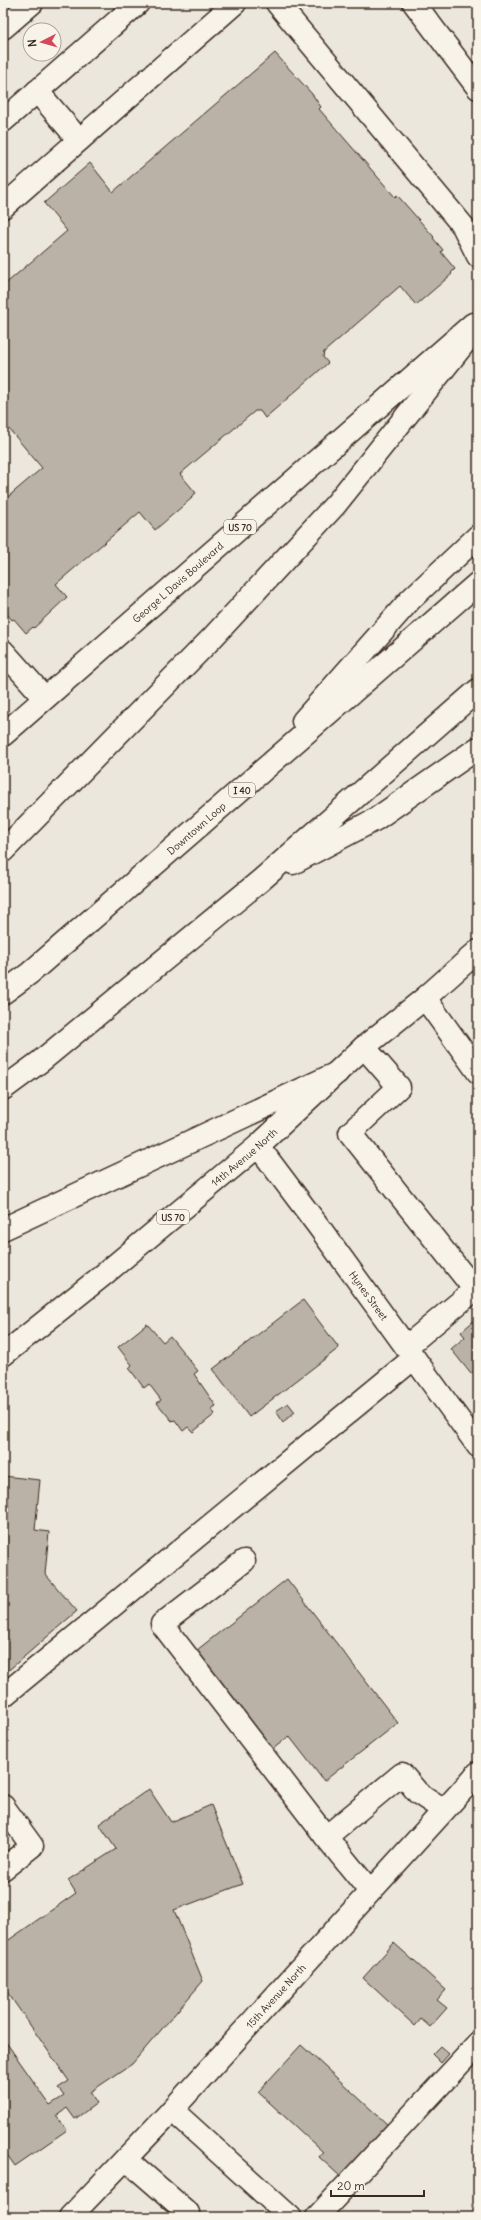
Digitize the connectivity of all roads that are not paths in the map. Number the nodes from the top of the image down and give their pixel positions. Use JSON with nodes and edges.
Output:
{"nodes":[{"id":1,"x":32,"y":3,"type":"edge"},
{"id":2,"x":138,"y":3,"type":"edge"},
{"id":3,"x":235,"y":3,"type":"edge"},
{"id":4,"x":277,"y":3,"type":"edge"},
{"id":5,"x":414,"y":3,"type":"edge"},
{"id":6,"x":3,"y":28,"type":"edge"},
{"id":7,"x":478,"y":88,"type":"edge"},
{"id":8,"x":38,"y":91,"type":"junction"},
{"id":9,"x":3,"y":121,"type":"edge"},
{"id":10,"x":79,"y":140,"type":"junction"},
{"id":11,"x":3,"y":207,"type":"edge"},
{"id":12,"x":478,"y":256,"type":"edge"},
{"id":13,"x":478,"y":319,"type":"edge"},
{"id":14,"x":478,"y":326,"type":"edge"},
{"id":15,"x":478,"y":536,"type":"edge"},
{"id":16,"x":478,"y":583,"type":"edge"},
{"id":17,"x":3,"y":651,"type":"edge"},
{"id":18,"x":478,"y":690,"type":"edge"},
{"id":19,"x":45,"y":698,"type":"junction"},
{"id":20,"x":3,"y":735,"type":"edge"},
{"id":21,"x":478,"y":748,"type":"edge"},
{"id":22,"x":246,"y":787,"type":"junction"},
{"id":23,"x":3,"y":851,"type":"edge"},
{"id":24,"x":260,"y":881,"type":"junction"},
{"id":25,"x":478,"y":951,"type":"edge"},
{"id":26,"x":3,"y":993,"type":"edge"},
{"id":27,"x":425,"y":998,"type":"junction"},
{"id":28,"x":364,"y":1047,"type":"junction"},
{"id":29,"x":478,"y":1072,"type":"edge"},
{"id":30,"x":337,"y":1073,"type":"junction"},
{"id":31,"x":3,"y":1089,"type":"edge"},
{"id":32,"x":258,"y":1146,"type":"junction"},
{"id":33,"x":3,"y":1229,"type":"edge"},
{"id":34,"x":476,"y":1289,"type":"edge"},
{"id":35,"x":410,"y":1352,"type":"junction"},
{"id":36,"x":3,"y":1354,"type":"edge"},
{"id":37,"x":478,"y":1446,"type":"edge"},
{"id":38,"x":244,"y":1561,"type":"dead end"},
{"id":39,"x":3,"y":1696,"type":"edge"},
{"id":40,"x":478,"y":1773,"type":"edge"},
{"id":41,"x":3,"y":1806,"type":"edge"},
{"id":42,"x":444,"y":1810,"type":"junction"},
{"id":43,"x":326,"y":1837,"type":"junction"},
{"id":44,"x":3,"y":1869,"type":"edge"},
{"id":45,"x":370,"y":1891,"type":"junction"},
{"id":46,"x":478,"y":2044,"type":"edge"},
{"id":47,"x":172,"y":2110,"type":"junction"},
{"id":48,"x":126,"y":2160,"type":"junction"},
{"id":49,"x":188,"y":2213,"type":"dead end"},
{"id":50,"x":70,"y":2217,"type":"edge"},
{"id":51,"x":290,"y":2217,"type":"edge"},
{"id":52,"x":317,"y":2217,"type":"edge"}],
"edges":[{"from":1,"to":6,"type":"main road"},
{"from":2,"to":8,"type":"main road"},
{"from":3,"to":10,"type":"main road"},
{"from":4,"to":12,"type":"main road"},
{"from":5,"to":7,"type":"main road"},
{"from":8,"to":9,"type":"main road"},
{"from":8,"to":10,"type":"main road"},
{"from":10,"to":11,"type":"main road"},
{"from":13,"to":19,"type":"main road","name":"George L Davis Boulevard","number":"US 70"},
{"from":14,"to":23,"type":"main road"},
{"from":15,"to":22,"type":"main road"},
{"from":16,"to":22,"type":"main road","name":"Downtown Loop","number":"I 40"},
{"from":17,"to":19,"type":"main road"},
{"from":18,"to":24,"type":"main road"},
{"from":19,"to":20,"type":"main road","name":"George L Davis Boulevard","number":"US 70"},
{"from":21,"to":24,"type":"main road"},
{"from":22,"to":26,"type":"main road","name":"Downtown Loop","number":"I 40"},
{"from":24,"to":31,"type":"main road"},
{"from":25,"to":27,"type":"main road","name":"14th Avenue North","number":"US 70"},
{"from":27,"to":28,"type":"main road","name":"14th Avenue North","number":"US 70"},
{"from":27,"to":29,"type":"main road"},
{"from":28,"to":30,"type":"main road","name":"14th Avenue North","number":"US 70"},
{"from":28,"to":34,"type":"main road"},
{"from":30,"to":32,"type":"main road","name":"14th Avenue North","number":"US 70"},
{"from":30,"to":33,"type":"main road"},
{"from":32,"to":35,"type":"main road","name":"Hynes Street"},
{"from":32,"to":36,"type":"main road","name":"14th Avenue North","number":"US 70"},
{"from":34,"to":35,"type":"main road"},
{"from":35,"to":37,"type":"main road","name":"Hynes Street"},
{"from":35,"to":39,"type":"main road"},
{"from":38,"to":43,"type":"main road"},
{"from":40,"to":42,"type":"main road","name":"15th Avenue North"},
{"from":41,"to":44,"type":"main road"},
{"from":42,"to":43,"type":"main road"},
{"from":42,"to":45,"type":"main road","name":"15th Avenue North"},
{"from":43,"to":45,"type":"main road"},
{"from":45,"to":47,"type":"main road","name":"15th Avenue North"},
{"from":46,"to":52,"type":"main road"},
{"from":47,"to":48,"type":"main road","name":"15th Avenue North"},
{"from":47,"to":51,"type":"main road"},
{"from":48,"to":49,"type":"main road"},
{"from":48,"to":50,"type":"main road","name":"15th Avenue North"}]}
